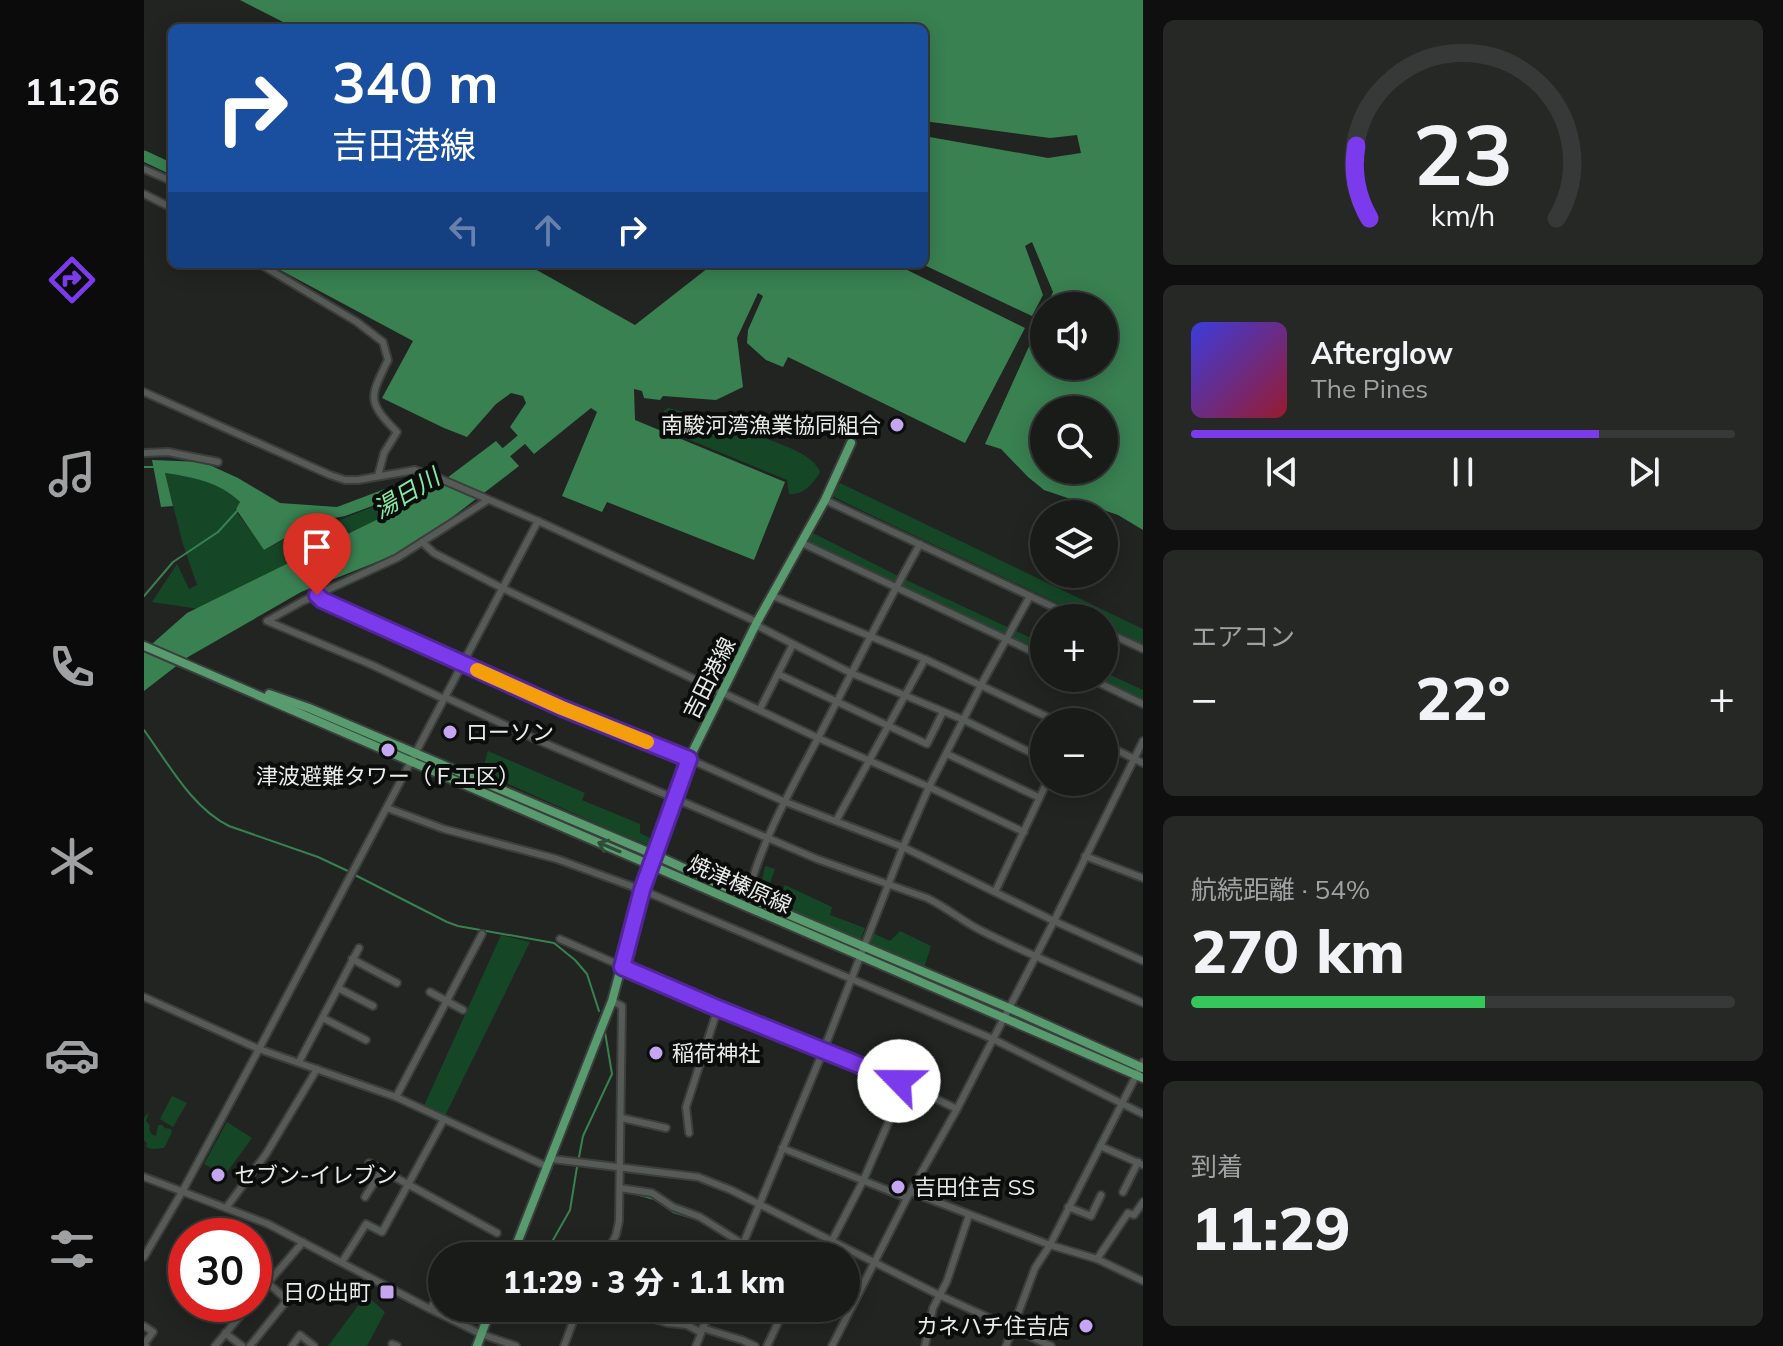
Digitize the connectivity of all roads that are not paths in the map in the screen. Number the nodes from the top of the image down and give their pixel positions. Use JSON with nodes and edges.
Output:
{"nodes":[{"id":1,"x":144,"y":169,"type":"edge"},
{"id":2,"x":168,"y":180,"type":"edge"},
{"id":3,"x":144,"y":194,"type":"edge"},
{"id":4,"x":168,"y":206,"type":"edge"},
{"id":5,"x":267,"y":268,"type":"edge"},
{"id":6,"x":144,"y":392,"type":"edge"},
{"id":7,"x":851,"y":443,"type":"dead end"},
{"id":8,"x":144,"y":453,"type":"edge"},
{"id":9,"x":218,"y":462,"type":"dead end"},
{"id":10,"x":378,"y":476,"type":"junction"},
{"id":11,"x":487,"y":499,"type":"junction"},
{"id":12,"x":825,"y":500,"type":"junction"},
{"id":13,"x":538,"y":521,"type":"junction"},
{"id":14,"x":422,"y":542,"type":"junction"},
{"id":15,"x":802,"y":543,"type":"junction"},
{"id":16,"x":920,"y":544,"type":"junction"},
{"id":17,"x":896,"y":586,"type":"junction"},
{"id":18,"x":502,"y":588,"type":"junction"},
{"id":19,"x":317,"y":595,"type":"junction"},
{"id":20,"x":773,"y":596,"type":"junction"},
{"id":21,"x":1030,"y":596,"type":"junction"},
{"id":22,"x":1047,"y":604,"type":"edge"},
{"id":23,"x":757,"y":624,"type":"junction"},
{"id":24,"x":871,"y":636,"type":"junction"},
{"id":25,"x":1118,"y":637,"type":"edge"},
{"id":26,"x":1006,"y":639,"type":"junction"},
{"id":27,"x":793,"y":644,"type":"junction"},
{"id":28,"x":144,"y":646,"type":"edge"},
{"id":29,"x":1143,"y":649,"type":"edge"},
{"id":30,"x":1030,"y":650,"type":"edge"},
{"id":31,"x":925,"y":659,"type":"junction"},
{"id":32,"x":462,"y":663,"type":"junction"},
{"id":33,"x":851,"y":673,"type":"junction"},
{"id":34,"x":778,"y":674,"type":"junction"},
{"id":35,"x":981,"y":685,"type":"junction"},
{"id":36,"x":1118,"y":692,"type":"edge"},
{"id":37,"x":722,"y":693,"type":"junction"},
{"id":38,"x":905,"y":696,"type":"junction"},
{"id":39,"x":444,"y":698,"type":"junction"},
{"id":40,"x":836,"y":701,"type":"junction"},
{"id":41,"x":1143,"y":704,"type":"edge"},
{"id":42,"x":760,"y":709,"type":"junction"},
{"id":43,"x":1030,"y":709,"type":"edge"},
{"id":44,"x":943,"y":712,"type":"junction"},
{"id":45,"x":964,"y":720,"type":"junction"},
{"id":46,"x":889,"y":726,"type":"junction"},
{"id":47,"x":818,"y":738,"type":"junction"},
{"id":48,"x":1143,"y":741,"type":"edge"},
{"id":49,"x":1118,"y":751,"type":"edge"},
{"id":50,"x":1030,"y":752,"type":"edge"},
{"id":51,"x":947,"y":754,"type":"junction"},
{"id":52,"x":412,"y":758,"type":"junction"},
{"id":53,"x":1134,"y":758,"type":"junction"},
{"id":54,"x":689,"y":759,"type":"junction"},
{"id":55,"x":868,"y":761,"type":"junction"},
{"id":56,"x":1143,"y":763,"type":"edge"},
{"id":57,"x":929,"y":787,"type":"junction"},
{"id":58,"x":1038,"y":797,"type":"joint"},
{"id":59,"x":674,"y":798,"type":"junction"},
{"id":60,"x":783,"y":801,"type":"junction"},
{"id":61,"x":387,"y":808,"type":"junction"},
{"id":62,"x":836,"y":821,"type":"junction"},
{"id":63,"x":1024,"y":832,"type":"junction"},
{"id":64,"x":767,"y":837,"type":"junction"},
{"id":65,"x":903,"y":847,"type":"junction"},
{"id":66,"x":655,"y":855,"type":"junction"},
{"id":67,"x":1085,"y":856,"type":"junction"},
{"id":68,"x":651,"y":865,"type":"junction"},
{"id":69,"x":1143,"y":878,"type":"edge"},
{"id":70,"x":887,"y":883,"type":"junction"},
{"id":71,"x":642,"y":890,"type":"junction"},
{"id":72,"x":995,"y":892,"type":"junction"},
{"id":73,"x":747,"y":897,"type":"junction"},
{"id":74,"x":1054,"y":921,"type":"junction"},
{"id":75,"x":482,"y":934,"type":"dead end"},
{"id":76,"x":560,"y":939,"type":"dead end"},
{"id":77,"x":359,"y":948,"type":"dead end"},
{"id":78,"x":861,"y":951,"type":"junction"},
{"id":79,"x":1035,"y":957,"type":"junction"},
{"id":80,"x":352,"y":959,"type":"junction"},
{"id":81,"x":1143,"y":961,"type":"edge"},
{"id":82,"x":622,"y":967,"type":"junction"},
{"id":83,"x":851,"y":978,"type":"junction"},
{"id":84,"x":397,"y":983,"type":"dead end"},
{"id":85,"x":338,"y":988,"type":"junction"},
{"id":86,"x":430,"y":992,"type":"dead end"},
{"id":87,"x":144,"y":997,"type":"edge"},
{"id":88,"x":446,"y":1001,"type":"junction"},
{"id":89,"x":612,"y":1001,"type":"junction"},
{"id":90,"x":1143,"y":1003,"type":"edge"},
{"id":91,"x":373,"y":1006,"type":"dead end"},
{"id":92,"x":718,"y":1008,"type":"junction"},
{"id":93,"x":463,"y":1010,"type":"dead end"},
{"id":94,"x":1007,"y":1012,"type":"junction"},
{"id":95,"x":323,"y":1018,"type":"junction"},
{"id":96,"x":993,"y":1039,"type":"junction"},
{"id":97,"x":366,"y":1040,"type":"dead end"},
{"id":98,"x":259,"y":1049,"type":"junction"},
{"id":99,"x":824,"y":1049,"type":"junction"},
{"id":100,"x":299,"y":1062,"type":"junction"},
{"id":101,"x":317,"y":1069,"type":"junction"},
{"id":102,"x":1141,"y":1070,"type":"edge"},
{"id":103,"x":905,"y":1084,"type":"junction"},
{"id":104,"x":396,"y":1097,"type":"junction"},
{"id":105,"x":1121,"y":1105,"type":"junction"},
{"id":106,"x":957,"y":1109,"type":"junction"},
{"id":107,"x":1143,"y":1114,"type":"edge"},
{"id":108,"x":622,"y":1118,"type":"junction"},
{"id":109,"x":444,"y":1119,"type":"junction"},
{"id":110,"x":666,"y":1128,"type":"dead end"},
{"id":111,"x":689,"y":1133,"type":"dead end"},
{"id":112,"x":1100,"y":1146,"type":"junction"},
{"id":113,"x":782,"y":1148,"type":"junction"},
{"id":114,"x":369,"y":1163,"type":"dead end"},
{"id":115,"x":550,"y":1163,"type":"junction"},
{"id":116,"x":1140,"y":1164,"type":"edge"},
{"id":117,"x":621,"y":1167,"type":"junction"},
{"id":118,"x":382,"y":1170,"type":"junction"},
{"id":119,"x":144,"y":1177,"type":"edge"},
{"id":120,"x":863,"y":1181,"type":"junction"},
{"id":121,"x":409,"y":1185,"type":"junction"},
{"id":122,"x":620,"y":1188,"type":"junction"},
{"id":123,"x":182,"y":1192,"type":"junction"},
{"id":124,"x":1123,"y":1192,"type":"dead end"},
{"id":125,"x":909,"y":1195,"type":"junction"},
{"id":126,"x":1101,"y":1195,"type":"dead end"},
{"id":127,"x":365,"y":1197,"type":"dead end"},
{"id":128,"x":1143,"y":1202,"type":"edge"},
{"id":129,"x":760,"y":1205,"type":"junction"},
{"id":130,"x":1068,"y":1207,"type":"junction"},
{"id":131,"x":226,"y":1208,"type":"junction"},
{"id":132,"x":969,"y":1215,"type":"junction"},
{"id":133,"x":497,"y":1233,"type":"dead end"},
{"id":134,"x":303,"y":1242,"type":"junction"},
{"id":135,"x":518,"y":1242,"type":"edge"},
{"id":136,"x":612,"y":1242,"type":"edge"},
{"id":137,"x":740,"y":1242,"type":"edge"},
{"id":138,"x":744,"y":1242,"type":"edge"},
{"id":139,"x":831,"y":1242,"type":"edge"},
{"id":140,"x":833,"y":1242,"type":"edge"},
{"id":141,"x":1050,"y":1245,"type":"junction"},
{"id":142,"x":860,"y":1256,"type":"edge"},
{"id":143,"x":144,"y":1257,"type":"edge"},
{"id":144,"x":1097,"y":1259,"type":"junction"},
{"id":145,"x":342,"y":1262,"type":"junction"},
{"id":146,"x":874,"y":1263,"type":"junction"},
{"id":147,"x":272,"y":1278,"type":"edge"},
{"id":148,"x":1143,"y":1281,"type":"edge"},
{"id":149,"x":272,"y":1287,"type":"edge"},
{"id":150,"x":939,"y":1295,"type":"junction"},
{"id":151,"x":428,"y":1308,"type":"edge"},
{"id":152,"x":272,"y":1319,"type":"edge"},
{"id":153,"x":235,"y":1322,"type":"edge"},
{"id":154,"x":269,"y":1322,"type":"edge"},
{"id":155,"x":457,"y":1322,"type":"edge"},
{"id":156,"x":486,"y":1322,"type":"edge"},
{"id":157,"x":573,"y":1322,"type":"edge"},
{"id":158,"x":664,"y":1322,"type":"edge"},
{"id":159,"x":705,"y":1322,"type":"edge"},
{"id":160,"x":778,"y":1322,"type":"edge"},
{"id":161,"x":144,"y":1326,"type":"edge"},
{"id":162,"x":1012,"y":1329,"type":"junction"},
{"id":163,"x":701,"y":1330,"type":"junction"},
{"id":164,"x":225,"y":1333,"type":"junction"},
{"id":165,"x":481,"y":1334,"type":"junction"},
{"id":166,"x":146,"y":1346,"type":"edge"},
{"id":167,"x":215,"y":1346,"type":"edge"},
{"id":168,"x":242,"y":1346,"type":"edge"},
{"id":169,"x":250,"y":1346,"type":"edge"},
{"id":170,"x":292,"y":1346,"type":"edge"},
{"id":171,"x":314,"y":1346,"type":"edge"},
{"id":172,"x":477,"y":1346,"type":"edge"},
{"id":173,"x":516,"y":1346,"type":"edge"},
{"id":174,"x":564,"y":1346,"type":"edge"},
{"id":175,"x":696,"y":1346,"type":"edge"},
{"id":176,"x":755,"y":1346,"type":"edge"},
{"id":177,"x":767,"y":1346,"type":"edge"},
{"id":178,"x":832,"y":1346,"type":"edge"},
{"id":179,"x":925,"y":1346,"type":"edge"},
{"id":180,"x":1006,"y":1346,"type":"edge"},
{"id":181,"x":1051,"y":1346,"type":"edge"}],
"edges":[{"from":1,"to":2,"type":"street"},
{"from":3,"to":4,"type":"street"},
{"from":5,"to":10,"type":"street"},
{"from":6,"to":10,"type":"street"},
{"from":7,"to":12,"type":"main road","name":"吉田港線"},
{"from":8,"to":9,"type":"street"},
{"from":10,"to":11,"type":"street"},
{"from":11,"to":13,"type":"street"},
{"from":11,"to":14,"type":"street"},
{"from":12,"to":15,"type":"main road","name":"吉田港線"},
{"from":12,"to":16,"type":"street"},
{"from":13,"to":18,"type":"street"},
{"from":13,"to":23,"type":"street"},
{"from":14,"to":18,"type":"street"},
{"from":14,"to":19,"type":"street"},
{"from":15,"to":17,"type":"street"},
{"from":15,"to":20,"type":"main road","name":"吉田港線"},
{"from":16,"to":17,"type":"street"},
{"from":16,"to":21,"type":"street"},
{"from":17,"to":24,"type":"street"},
{"from":17,"to":26,"type":"street"},
{"from":18,"to":32,"type":"street"},
{"from":18,"to":37,"type":"street"},
{"from":19,"to":32,"type":"street"},
{"from":19,"to":39,"type":"street"},
{"from":20,"to":23,"type":"main road","name":"吉田港線"},
{"from":20,"to":24,"type":"street"},
{"from":21,"to":22,"type":"street"},
{"from":21,"to":26,"type":"street"},
{"from":23,"to":27,"type":"street"},
{"from":23,"to":37,"type":"main road","name":"吉田港線"},
{"from":24,"to":31,"type":"street"},
{"from":24,"to":33,"type":"street"},
{"from":25,"to":29,"type":"street"},
{"from":26,"to":30,"type":"street"},
{"from":26,"to":35,"type":"street"},
{"from":27,"to":33,"type":"street"},
{"from":27,"to":34,"type":"street"},
{"from":28,"to":52,"type":"main road","name":"焼津榛原線"},
{"from":31,"to":35,"type":"street"},
{"from":31,"to":38,"type":"street"},
{"from":32,"to":39,"type":"street"},
{"from":32,"to":54,"type":"street"},
{"from":33,"to":38,"type":"street"},
{"from":33,"to":40,"type":"street"},
{"from":34,"to":40,"type":"street"},
{"from":34,"to":42,"type":"street"},
{"from":35,"to":43,"type":"street"},
{"from":35,"to":45,"type":"street"},
{"from":36,"to":41,"type":"street"},
{"from":37,"to":42,"type":"street"},
{"from":37,"to":54,"type":"main road","name":"吉田港線"},
{"from":38,"to":44,"type":"street"},
{"from":38,"to":46,"type":"street"},
{"from":39,"to":52,"type":"street"},
{"from":39,"to":59,"type":"street"},
{"from":40,"to":46,"type":"street"},
{"from":40,"to":47,"type":"street"},
{"from":42,"to":47,"type":"street"},
{"from":44,"to":45,"type":"street"},
{"from":44,"to":46,"type":"street"},
{"from":45,"to":50,"type":"street"},
{"from":45,"to":51,"type":"street"},
{"from":46,"to":55,"type":"street"},
{"from":47,"to":55,"type":"street"},
{"from":47,"to":60,"type":"street"},
{"from":48,"to":53,"type":"street"},
{"from":49,"to":53,"type":"street"},
{"from":51,"to":57,"type":"street"},
{"from":51,"to":58,"type":"street"},
{"from":52,"to":61,"type":"street"},
{"from":52,"to":66,"type":"main road","name":"焼津榛原線"},
{"from":68,"to":52,"type":"main road","name":"焼津榛原線","one_way":true},
{"from":53,"to":56,"type":"street"},
{"from":53,"to":67,"type":"street"},
{"from":54,"to":59,"type":"main road","name":"吉田港線"},
{"from":54,"to":60,"type":"street"},
{"from":55,"to":57,"type":"street"},
{"from":55,"to":62,"type":"street"},
{"from":57,"to":63,"type":"street"},
{"from":57,"to":65,"type":"street"},
{"from":58,"to":63,"type":"street"},
{"from":59,"to":64,"type":"street"},
{"from":59,"to":66,"type":"main road","name":"吉田港線"},
{"from":60,"to":62,"type":"street"},
{"from":60,"to":64,"type":"street"},
{"from":61,"to":71,"type":"street"},
{"from":61,"to":98,"type":"street"},
{"from":62,"to":65,"type":"street"},
{"from":63,"to":72,"type":"street"},
{"from":64,"to":70,"type":"street"},
{"from":64,"to":73,"type":"street"},
{"from":65,"to":70,"type":"street"},
{"from":65,"to":72,"type":"street"},
{"from":66,"to":68,"type":"main road","name":"吉田港線"},
{"from":66,"to":73,"type":"main road","name":"焼津榛原線"},
{"from":67,"to":69,"type":"street"},
{"from":67,"to":74,"type":"street"},
{"from":68,"to":71,"type":"main road","name":"吉田港線"},
{"from":68,"to":78,"type":"main road","name":"焼津榛原線"},
{"from":70,"to":78,"type":"street"},
{"from":70,"to":79,"type":"street"},
{"from":71,"to":82,"type":"main road","name":"吉田港線"},
{"from":71,"to":83,"type":"street"},
{"from":72,"to":74,"type":"street"},
{"from":73,"to":78,"type":"main road","name":"焼津榛原線"},
{"from":74,"to":79,"type":"street"},
{"from":74,"to":81,"type":"street"},
{"from":75,"to":88,"type":"street"},
{"from":76,"to":82,"type":"street"},
{"from":77,"to":80,"type":"street"},
{"from":78,"to":83,"type":"street"},
{"from":78,"to":94,"type":"main road","name":"焼津榛原線"},
{"from":79,"to":90,"type":"street"},
{"from":79,"to":94,"type":"street"},
{"from":80,"to":84,"type":"street"},
{"from":80,"to":85,"type":"street"},
{"from":82,"to":89,"type":"main road","name":"吉田港線"},
{"from":82,"to":92,"type":"street"},
{"from":83,"to":96,"type":"street"},
{"from":83,"to":99,"type":"street"},
{"from":85,"to":91,"type":"street"},
{"from":85,"to":95,"type":"street"},
{"from":86,"to":88,"type":"street"},
{"from":87,"to":98,"type":"street"},
{"from":88,"to":93,"type":"street"},
{"from":88,"to":104,"type":"street"},
{"from":89,"to":108,"type":"street"},
{"from":89,"to":115,"type":"main road","name":"吉田港線"},
{"from":92,"to":99,"type":"street"},
{"from":92,"to":111,"type":"street"},
{"from":94,"to":96,"type":"street"},
{"from":94,"to":102,"type":"main road","name":"焼津榛原線"},
{"from":95,"to":97,"type":"street"},
{"from":95,"to":100,"type":"street"},
{"from":96,"to":105,"type":"street"},
{"from":96,"to":106,"type":"street"},
{"from":98,"to":100,"type":"street"},
{"from":98,"to":123,"type":"street"},
{"from":99,"to":103,"type":"street"},
{"from":99,"to":113,"type":"street"},
{"from":100,"to":101,"type":"street"},
{"from":101,"to":104,"type":"street"},
{"from":101,"to":131,"type":"street"},
{"from":102,"to":105,"type":"street"},
{"from":103,"to":106,"type":"street"},
{"from":103,"to":120,"type":"street"},
{"from":104,"to":109,"type":"street"},
{"from":105,"to":107,"type":"street"},
{"from":105,"to":112,"type":"street"},
{"from":106,"to":125,"type":"street"},
{"from":108,"to":110,"type":"street"},
{"from":108,"to":117,"type":"street"},
{"from":109,"to":115,"type":"street"},
{"from":109,"to":121,"type":"street"},
{"from":112,"to":116,"type":"street"},
{"from":112,"to":130,"type":"street"},
{"from":113,"to":120,"type":"street"},
{"from":113,"to":129,"type":"street"},
{"from":114,"to":118,"type":"street"},
{"from":115,"to":117,"type":"street"},
{"from":115,"to":135,"type":"main road","name":"吉田港線"},
{"from":116,"to":124,"type":"street"},
{"from":117,"to":122,"type":"street"},
{"from":117,"to":129,"type":"street"},
{"from":118,"to":121,"type":"street"},
{"from":118,"to":127,"type":"street"},
{"from":119,"to":123,"type":"street"},
{"from":120,"to":125,"type":"street"},
{"from":120,"to":140,"type":"street"},
{"from":121,"to":133,"type":"street"},
{"from":121,"to":145,"type":"street"},
{"from":122,"to":136,"type":"street"},
{"from":122,"to":137,"type":"street"},
{"from":123,"to":131,"type":"street"},
{"from":123,"to":143,"type":"street"},
{"from":125,"to":132,"type":"street"},
{"from":125,"to":146,"type":"street"},
{"from":126,"to":130,"type":"street"},
{"from":128,"to":144,"type":"street"},
{"from":129,"to":138,"type":"street"},
{"from":129,"to":139,"type":"street"},
{"from":130,"to":141,"type":"street"},
{"from":131,"to":134,"type":"street"},
{"from":132,"to":141,"type":"street"},
{"from":132,"to":150,"type":"street"},
{"from":134,"to":145,"type":"street"},
{"from":134,"to":147,"type":"street"},
{"from":141,"to":144,"type":"street"},
{"from":141,"to":162,"type":"street"},
{"from":142,"to":146,"type":"street"},
{"from":144,"to":148,"type":"street"},
{"from":145,"to":151,"type":"street"},
{"from":146,"to":150,"type":"street"},
{"from":146,"to":178,"type":"street"},
{"from":149,"to":152,"type":"street"},
{"from":150,"to":162,"type":"street"},
{"from":150,"to":179,"type":"street"},
{"from":153,"to":164,"type":"street"},
{"from":154,"to":169,"type":"street"},
{"from":155,"to":165,"type":"street"},
{"from":156,"to":165,"type":"main road"},
{"from":157,"to":174,"type":"street"},
{"from":158,"to":163,"type":"street"},
{"from":159,"to":163,"type":"street"},
{"from":160,"to":177,"type":"street"},
{"from":161,"to":166,"type":"street"},
{"from":162,"to":180,"type":"street"},
{"from":162,"to":181,"type":"street"},
{"from":163,"to":175,"type":"street"},
{"from":163,"to":176,"type":"street"},
{"from":164,"to":167,"type":"street"},
{"from":164,"to":168,"type":"street"},
{"from":165,"to":172,"type":"main road"},
{"from":165,"to":173,"type":"street"},
{"from":170,"to":171,"type":"street"}]}
